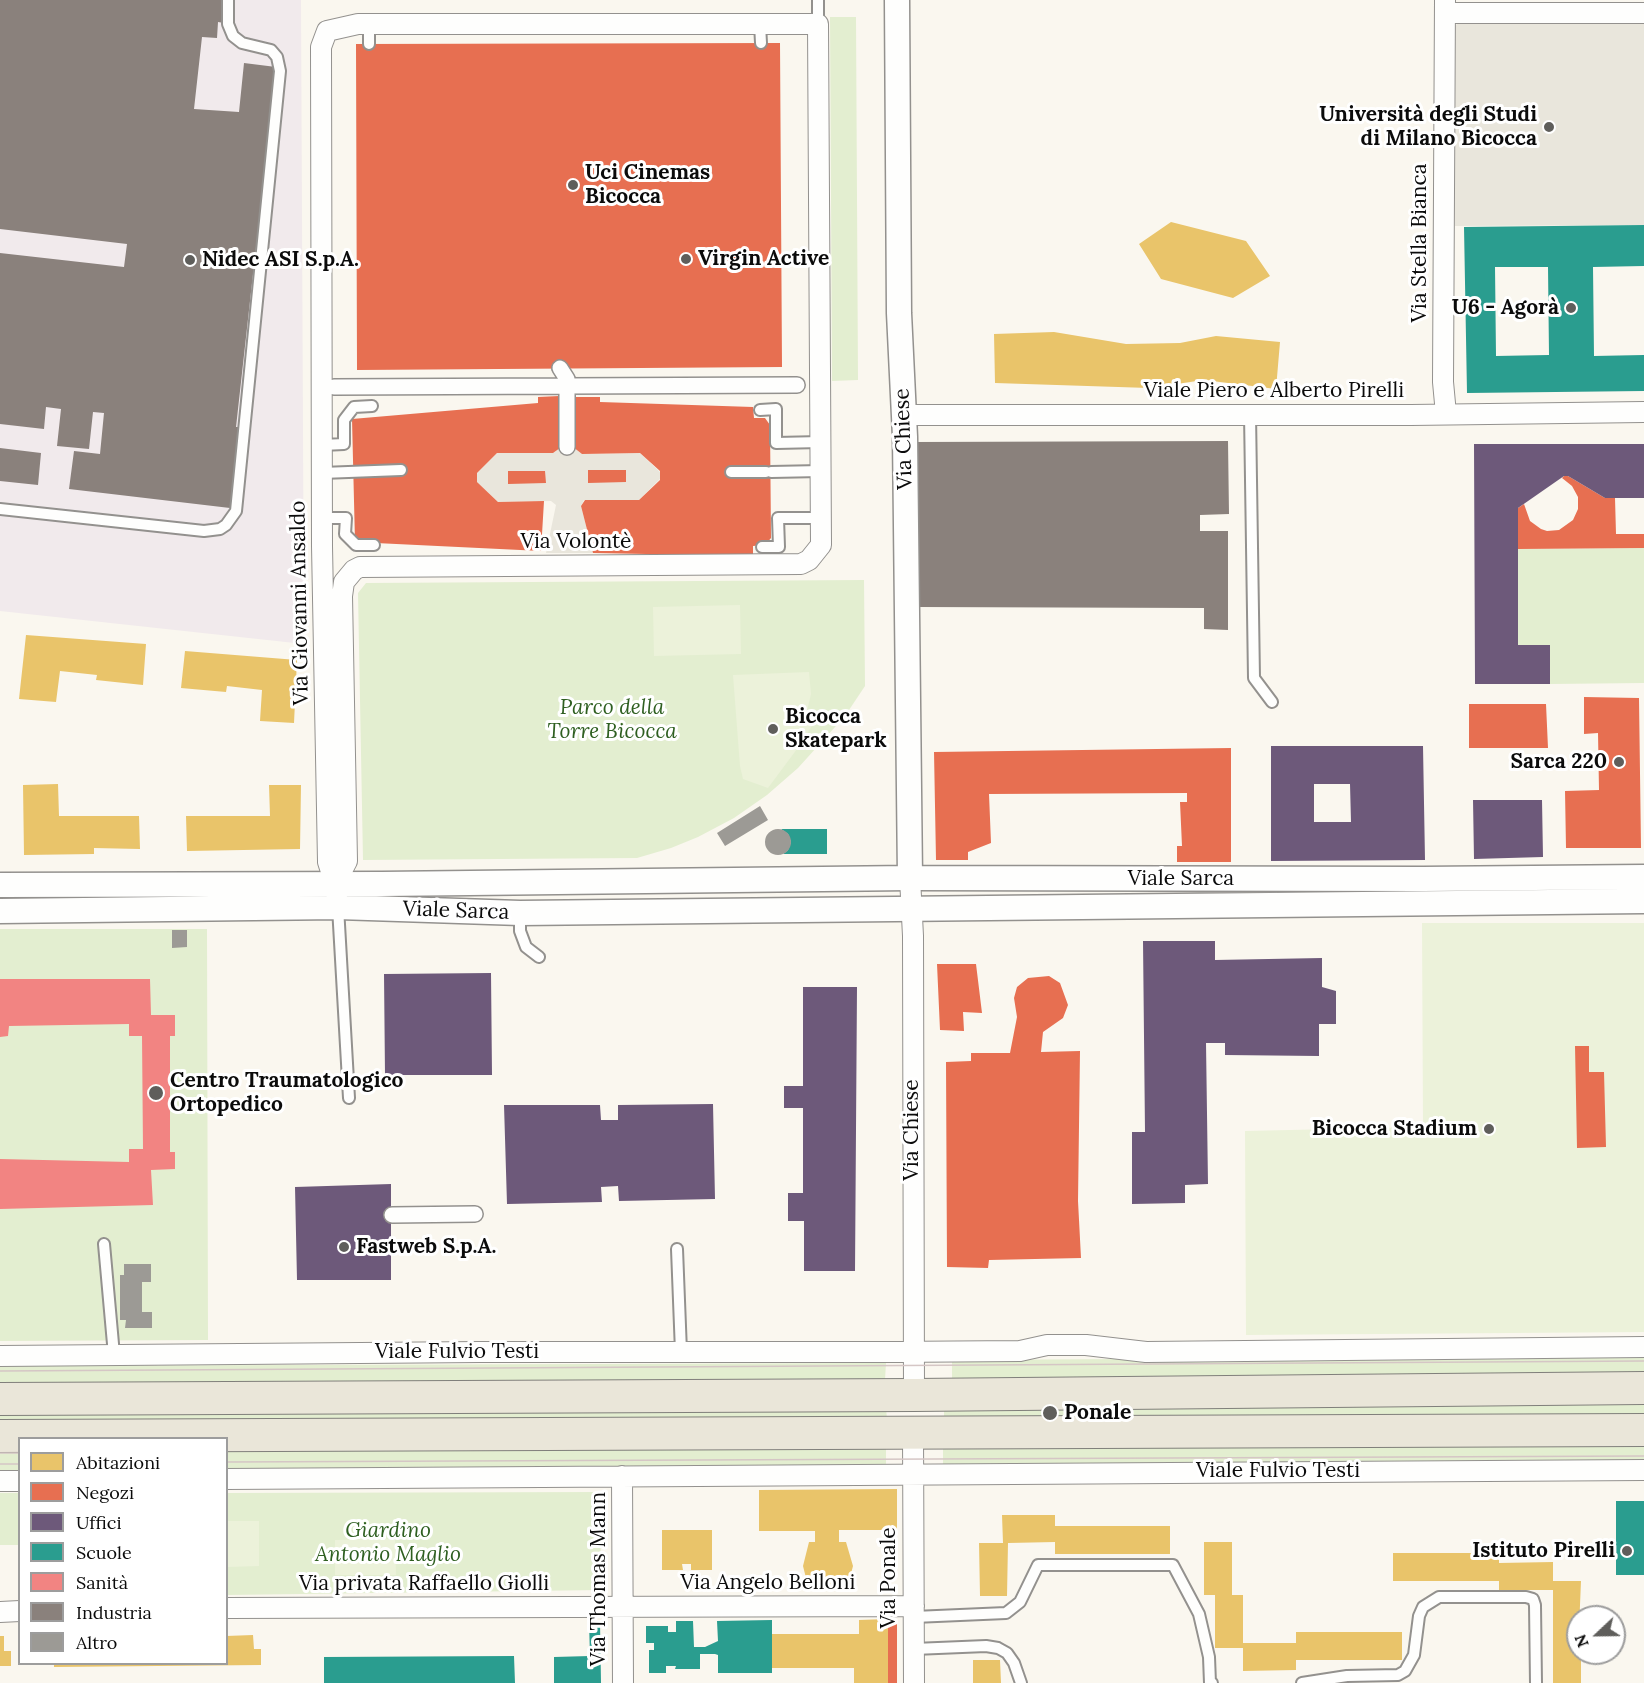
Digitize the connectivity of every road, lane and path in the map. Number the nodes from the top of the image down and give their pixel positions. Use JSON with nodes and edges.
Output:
{"nodes":[{"id":1,"x":228,"y":0,"type":"edge"},
{"id":2,"x":818,"y":0,"type":"edge"},
{"id":3,"x":897,"y":0,"type":"edge"},
{"id":4,"x":1445,"y":6,"type":"edge"},
{"id":5,"x":1644,"y":13,"type":"edge"},
{"id":6,"x":818,"y":24,"type":"junction"},
{"id":7,"x":567,"y":375,"type":"junction"},
{"id":8,"x":796,"y":385,"type":"dead end"},
{"id":9,"x":334,"y":387,"type":"dead end"},
{"id":10,"x":372,"y":406,"type":"dead end"},
{"id":11,"x":760,"y":410,"type":"dead end"},
{"id":12,"x":1644,"y":412,"type":"edge"},
{"id":13,"x":1250,"y":414,"type":"junction"},
{"id":14,"x":1446,"y":414,"type":"junction"},
{"id":15,"x":905,"y":416,"type":"junction"},
{"id":16,"x":821,"y":442,"type":"junction"},
{"id":17,"x":322,"y":445,"type":"junction"},
{"id":18,"x":567,"y":447,"type":"dead end"},
{"id":19,"x":401,"y":470,"type":"dead end"},
{"id":20,"x":821,"y":471,"type":"junction"},
{"id":21,"x":731,"y":472,"type":"dead end"},
{"id":22,"x":322,"y":473,"type":"junction"},
{"id":23,"x":0,"y":509,"type":"edge"},
{"id":24,"x":322,"y":518,"type":"junction"},
{"id":25,"x":821,"y":518,"type":"junction"},
{"id":26,"x":374,"y":545,"type":"dead end"},
{"id":27,"x":322,"y":546,"type":"junction"},
{"id":28,"x":762,"y":547,"type":"dead end"},
{"id":29,"x":360,"y":567,"type":"junction"},
{"id":30,"x":1272,"y":702,"type":"dead end"},
{"id":31,"x":1644,"y":877,"type":"edge"},
{"id":32,"x":910,"y":878,"type":"junction"},
{"id":33,"x":1451,"y":879,"type":"junction"},
{"id":34,"x":0,"y":885,"type":"edge"},
{"id":35,"x":337,"y":896,"type":"junction"},
{"id":36,"x":1644,"y":901,"type":"edge"},
{"id":37,"x":1451,"y":903,"type":"junction"},
{"id":38,"x":911,"y":909,"type":"junction"},
{"id":39,"x":0,"y":911,"type":"edge"},
{"id":40,"x":520,"y":912,"type":"junction"},
{"id":41,"x":539,"y":957,"type":"dead end"},
{"id":42,"x":349,"y":1098,"type":"dead end"},
{"id":43,"x":475,"y":1214,"type":"dead end"},
{"id":44,"x":392,"y":1215,"type":"dead end"},
{"id":45,"x":104,"y":1244,"type":"dead end"},
{"id":46,"x":677,"y":1249,"type":"dead end"},
{"id":47,"x":1644,"y":1347,"type":"edge"},
{"id":48,"x":681,"y":1352,"type":"junction"},
{"id":49,"x":914,"y":1352,"type":"junction"},
{"id":50,"x":114,"y":1355,"type":"junction"},
{"id":51,"x":0,"y":1356,"type":"edge"},
{"id":52,"x":1644,"y":1389,"type":"edge"},
{"id":53,"x":914,"y":1395,"type":"junction"},
{"id":54,"x":0,"y":1399,"type":"edge"},
{"id":55,"x":1644,"y":1430,"type":"edge"},
{"id":56,"x":913,"y":1432,"type":"junction"},
{"id":57,"x":0,"y":1436,"type":"edge"},
{"id":58,"x":1644,"y":1470,"type":"edge"},
{"id":59,"x":913,"y":1473,"type":"junction"},
{"id":60,"x":622,"y":1476,"type":"junction"},
{"id":61,"x":228,"y":1479,"type":"edge"},
{"id":62,"x":0,"y":1481,"type":"edge"},
{"id":63,"x":18,"y":1481,"type":"edge"},
{"id":64,"x":622,"y":1607,"type":"junction"},
{"id":65,"x":228,"y":1608,"type":"edge"},
{"id":66,"x":18,"y":1611,"type":"edge"},
{"id":67,"x":914,"y":1611,"type":"junction"},
{"id":68,"x":0,"y":1612,"type":"edge"},
{"id":69,"x":914,"y":1649,"type":"junction"},
{"id":70,"x":623,"y":1683,"type":"edge"},
{"id":71,"x":914,"y":1683,"type":"edge"},
{"id":72,"x":1021,"y":1683,"type":"edge"},
{"id":73,"x":1212,"y":1683,"type":"edge"},
{"id":74,"x":1302,"y":1683,"type":"edge"},
{"id":75,"x":1536,"y":1683,"type":"edge"}],
"edges":[{"from":1,"to":23,"type":"lane"},
{"from":2,"to":6,"type":"lane"},
{"from":3,"to":15,"type":"street","name":"Via Chiese"},
{"from":4,"to":5,"type":"street"},
{"from":4,"to":14,"type":"street","name":"Via Stella Bianca"},
{"from":6,"to":16,"type":"street"},
{"from":6,"to":17,"type":"street","name":"Via Giovanni Ansaldo"},
{"from":7,"to":8,"type":"street"},
{"from":7,"to":9,"type":"street"},
{"from":7,"to":18,"type":"street"},
{"from":10,"to":17,"type":"lane"},
{"from":11,"to":16,"type":"lane"},
{"from":12,"to":14,"type":"street","name":"Viale Piero e Alberto Pirelli"},
{"from":13,"to":14,"type":"street","name":"Viale Piero e Alberto Pirelli"},
{"from":13,"to":15,"type":"street","name":"Viale Piero e Alberto Pirelli"},
{"from":13,"to":30,"type":"lane"},
{"from":15,"to":32,"type":"street","name":"Via Chiese"},
{"from":16,"to":20,"type":"street"},
{"from":17,"to":22,"type":"street","name":"Via Giovanni Ansaldo"},
{"from":19,"to":22,"type":"lane"},
{"from":20,"to":21,"type":"lane"},
{"from":20,"to":25,"type":"street"},
{"from":22,"to":24,"type":"street","name":"Via Giovanni Ansaldo"},
{"from":24,"to":26,"type":"lane"},
{"from":24,"to":27,"type":"street","name":"Via Giovanni Ansaldo"},
{"from":25,"to":28,"type":"lane"},
{"from":25,"to":29,"type":"street","name":"Via Volontè"},
{"from":27,"to":29,"type":"street","name":"Via Volontè"},
{"from":27,"to":35,"type":"street","name":"Via Giovanni Ansaldo"},
{"from":29,"to":35,"type":"street","name":"Via Giovanni Ansaldo"},
{"from":31,"to":33,"type":"street","name":"Viale Sarca"},
{"from":32,"to":33,"type":"street","name":"Viale Sarca"},
{"from":32,"to":35,"type":"street","name":"Viale Sarca"},
{"from":32,"to":38,"type":"street"},
{"from":33,"to":37,"type":"lane"},
{"from":34,"to":35,"type":"street","name":"Viale Sarca"},
{"from":35,"to":39,"type":"street","name":"Viale Sarca"},
{"from":35,"to":40,"type":"street","name":"Viale Sarca"},
{"from":35,"to":42,"type":"lane"},
{"from":36,"to":37,"type":"street","name":"Viale Sarca"},
{"from":37,"to":38,"type":"street","name":"Viale Sarca"},
{"from":38,"to":40,"type":"street","name":"Viale Sarca"},
{"from":38,"to":49,"type":"street","name":"Via Chiese"},
{"from":40,"to":41,"type":"lane"},
{"from":43,"to":44,"type":"street"},
{"from":45,"to":50,"type":"lane"},
{"from":46,"to":48,"type":"lane"},
{"from":47,"to":49,"type":"street","name":"Viale Fulvio Testi"},
{"from":48,"to":49,"type":"street","name":"Viale Fulvio Testi"},
{"from":48,"to":50,"type":"street","name":"Viale Fulvio Testi"},
{"from":49,"to":53,"type":"street"},
{"from":50,"to":51,"type":"street","name":"Viale Fulvio Testi"},
{"from":52,"to":53,"type":"main road"},
{"from":53,"to":54,"type":"main road"},
{"from":53,"to":56,"type":"main road"},
{"from":55,"to":56,"type":"main road","name":"Viale Fulvio Testi"},
{"from":56,"to":57,"type":"main road","name":"Viale Fulvio Testi"},
{"from":56,"to":59,"type":"street"},
{"from":58,"to":59,"type":"street","name":"Viale Fulvio Testi"},
{"from":59,"to":60,"type":"street","name":"Viale Fulvio Testi"},
{"from":59,"to":67,"type":"street","name":"Via Ponale"},
{"from":60,"to":61,"type":"street","name":"Viale Fulvio Testi"},
{"from":60,"to":64,"type":"street","name":"Via Thomas Mann"},
{"from":62,"to":63,"type":"street"},
{"from":64,"to":65,"type":"street","name":"Via privata Raffaello Giolli"},
{"from":64,"to":67,"type":"street","name":"Via Angelo Belloni"},
{"from":64,"to":70,"type":"street","name":"Via Thomas Mann"},
{"from":66,"to":68,"type":"street"},
{"from":67,"to":69,"type":"street","name":"Via Ponale"},
{"from":67,"to":73,"type":"lane"},
{"from":69,"to":71,"type":"street","name":"Via Ponale"},
{"from":69,"to":72,"type":"lane"},
{"from":74,"to":75,"type":"lane"}]}
